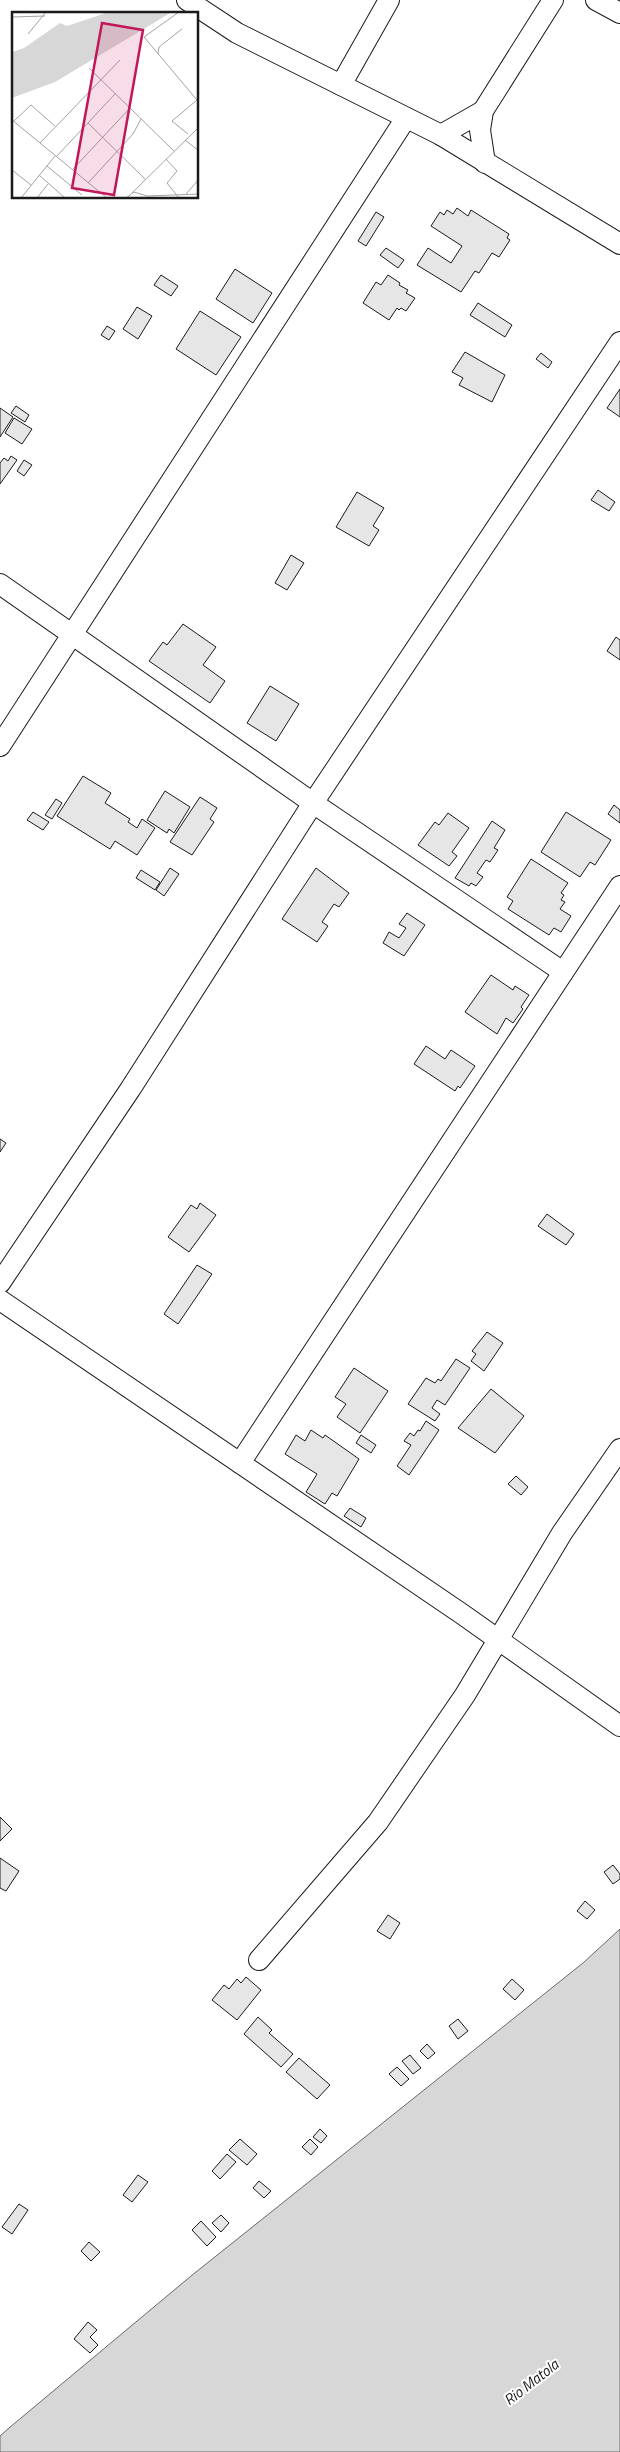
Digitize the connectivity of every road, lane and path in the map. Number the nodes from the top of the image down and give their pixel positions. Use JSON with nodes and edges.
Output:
{"nodes":[{"id":1,"x":187,"y":0,"type":"edge"},
{"id":2,"x":389,"y":0,"type":"edge"},
{"id":3,"x":553,"y":0,"type":"edge"},
{"id":4,"x":596,"y":0,"type":"edge"},
{"id":5,"x":620,"y":13,"type":"edge"},
{"id":6,"x":341,"y":85,"type":"junction"},
{"id":7,"x":483,"y":111,"type":"junction"},
{"id":8,"x":406,"y":118,"type":"junction"},
{"id":9,"x":441,"y":135,"type":"junction"},
{"id":10,"x":485,"y":163,"type":"junction"},
{"id":11,"x":620,"y":244,"type":"edge"},
{"id":12,"x":620,"y":342,"type":"edge"},
{"id":13,"x":0,"y":584,"type":"edge"},
{"id":14,"x":72,"y":633,"type":"junction"},
{"id":15,"x":0,"y":746,"type":"edge"},
{"id":16,"x":313,"y":804,"type":"junction"},
{"id":17,"x":620,"y":886,"type":"edge"},
{"id":18,"x":563,"y":972,"type":"junction"},
{"id":19,"x":0,"y":1283,"type":"edge"},
{"id":20,"x":0,"y":1300,"type":"edge"},
{"id":21,"x":620,"y":1449,"type":"edge"},
{"id":22,"x":240,"y":1463,"type":"junction"},
{"id":23,"x":499,"y":1640,"type":"junction"},
{"id":24,"x":620,"y":1726,"type":"edge"},
{"id":25,"x":259,"y":1960,"type":"dead end"}],
"edges":[{"from":1,"to":6,"type":"street"},
{"from":2,"to":6,"type":"street"},
{"from":3,"to":7,"type":"street"},
{"from":4,"to":5,"type":"street"},
{"from":6,"to":8,"type":"street"},
{"from":7,"to":9,"type":"street"},
{"from":7,"to":10,"type":"street"},
{"from":8,"to":9,"type":"street"},
{"from":8,"to":14,"type":"street"},
{"from":9,"to":10,"type":"street"},
{"from":10,"to":11,"type":"street"},
{"from":12,"to":16,"type":"street"},
{"from":13,"to":14,"type":"street"},
{"from":14,"to":15,"type":"street"},
{"from":14,"to":16,"type":"street"},
{"from":16,"to":18,"type":"street"},
{"from":16,"to":19,"type":"street"},
{"from":17,"to":18,"type":"street"},
{"from":18,"to":22,"type":"street"},
{"from":20,"to":22,"type":"street"},
{"from":21,"to":23,"type":"street"},
{"from":22,"to":23,"type":"street"},
{"from":23,"to":24,"type":"street"},
{"from":23,"to":25,"type":"street"}]}
